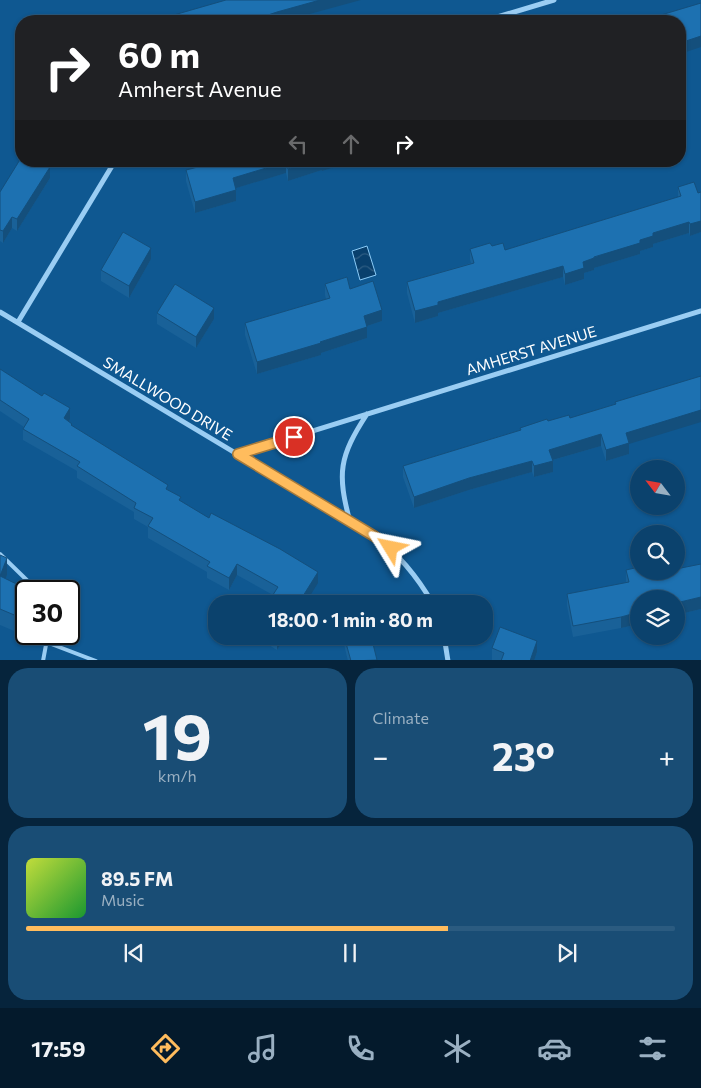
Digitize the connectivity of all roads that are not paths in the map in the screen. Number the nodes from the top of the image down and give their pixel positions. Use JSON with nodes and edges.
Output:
{"nodes":[{"id":1,"x":554,"y":0,"type":"edge"},
{"id":2,"x":504,"y":15,"type":"edge"},
{"id":3,"x":111,"y":167,"type":"edge"},
{"id":4,"x":701,"y":310,"type":"edge"},
{"id":5,"x":0,"y":312,"type":"edge"},
{"id":6,"x":18,"y":322,"type":"junction"},
{"id":7,"x":368,"y":414,"type":"junction"},
{"id":8,"x":238,"y":454,"type":"junction"},
{"id":9,"x":350,"y":522,"type":"junction"},
{"id":10,"x":0,"y":554,"type":"edge"},
{"id":11,"x":27,"y":580,"type":"edge"},
{"id":12,"x":427,"y":595,"type":"edge"},
{"id":13,"x":46,"y":645,"type":"edge"},
{"id":14,"x":54,"y":645,"type":"edge"},
{"id":15,"x":446,"y":645,"type":"edge"},
{"id":16,"x":43,"y":660,"type":"edge"},
{"id":17,"x":96,"y":660,"type":"edge"},
{"id":18,"x":448,"y":660,"type":"edge"}],
"edges":[{"from":1,"to":2,"type":"street"},
{"from":3,"to":6,"type":"street"},
{"from":4,"to":7,"type":"street","name":"AMHERST AVENUE"},
{"from":5,"to":6,"type":"street","name":"SMALLWOOD DRIVE"},
{"from":6,"to":8,"type":"street","name":"SMALLWOOD DRIVE"},
{"from":7,"to":8,"type":"street","name":"AMHERST AVENUE"},
{"from":7,"to":9,"type":"street"},
{"from":8,"to":9,"type":"street","name":"SMALLWOOD DRIVE"},
{"from":9,"to":12,"type":"street","name":"SMALLWOOD DRIVE"},
{"from":10,"to":11,"type":"lane"},
{"from":13,"to":16,"type":"lane"},
{"from":14,"to":17,"type":"lane"},
{"from":15,"to":18,"type":"street"}]}
